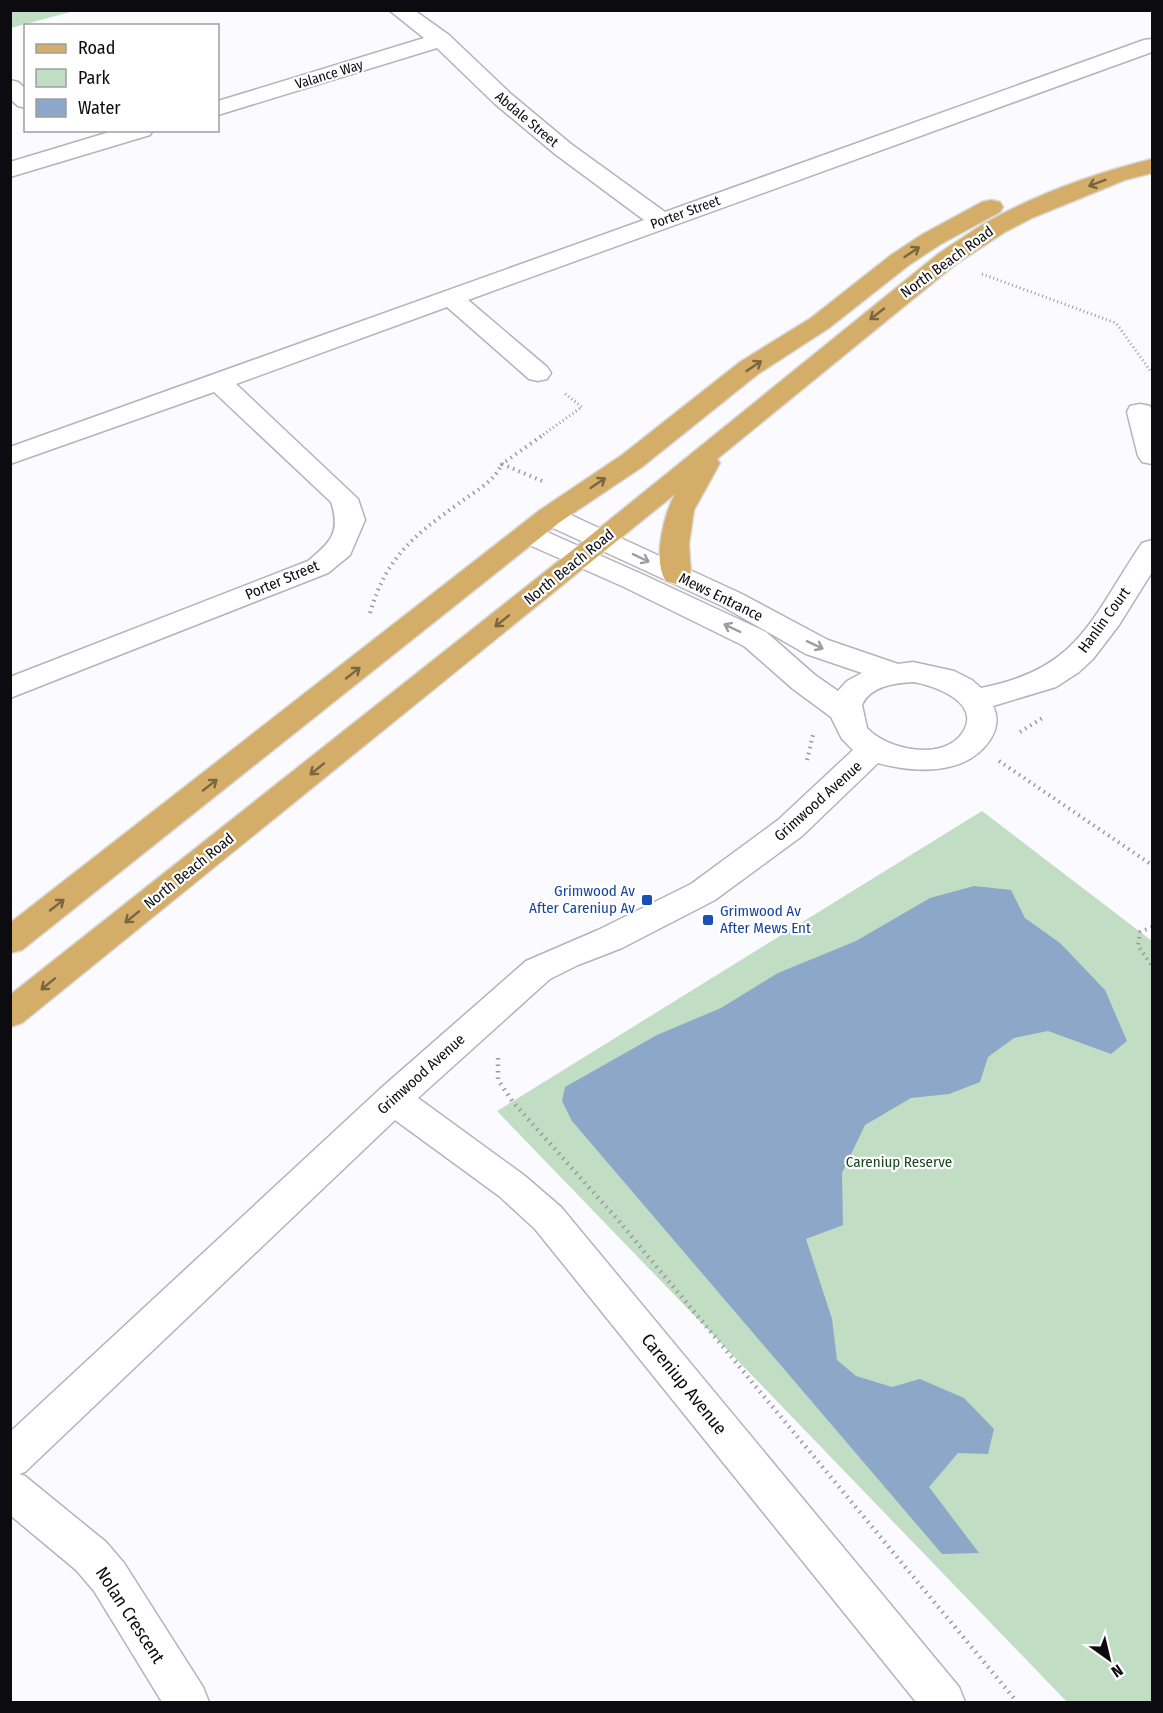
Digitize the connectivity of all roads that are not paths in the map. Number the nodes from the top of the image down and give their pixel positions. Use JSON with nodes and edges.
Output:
{"nodes":[{"id":1,"x":399,"y":10,"type":"edge"},
{"id":2,"x":441,"y":40,"type":"junction"},
{"id":3,"x":1152,"y":45,"type":"edge"},
{"id":4,"x":10,"y":87,"type":"edge"},
{"id":5,"x":24,"y":99,"type":"edge"},
{"id":6,"x":219,"y":108,"type":"edge"},
{"id":7,"x":60,"y":132,"type":"edge"},
{"id":8,"x":136,"y":132,"type":"edge"},
{"id":9,"x":1152,"y":146,"type":"edge"},
{"id":10,"x":80,"y":150,"type":"junction"},
{"id":11,"x":1152,"y":166,"type":"edge"},
{"id":12,"x":10,"y":170,"type":"edge"},
{"id":13,"x":661,"y":221,"type":"junction"},
{"id":14,"x":450,"y":297,"type":"junction"},
{"id":15,"x":538,"y":373,"type":"road end"},
{"id":16,"x":218,"y":381,"type":"junction"},
{"id":17,"x":1140,"y":412,"type":"dead end"},
{"id":18,"x":716,"y":446,"type":"junction"},
{"id":19,"x":10,"y":456,"type":"edge"},
{"id":20,"x":1152,"y":456,"type":"edge"},
{"id":21,"x":539,"y":525,"type":"junction"},
{"id":22,"x":591,"y":549,"type":"junction"},
{"id":23,"x":1152,"y":549,"type":"edge"},
{"id":24,"x":676,"y":575,"type":"junction"},
{"id":25,"x":894,"y":672,"type":"junction"},
{"id":26,"x":10,"y":688,"type":"edge"},
{"id":27,"x":975,"y":699,"type":"junction"},
{"id":28,"x":846,"y":712,"type":"junction"},
{"id":29,"x":874,"y":749,"type":"junction"},
{"id":30,"x":10,"y":941,"type":"edge"},
{"id":31,"x":10,"y":1014,"type":"edge"},
{"id":32,"x":393,"y":1099,"type":"junction"},
{"id":33,"x":10,"y":1459,"type":"edge"},
{"id":34,"x":10,"y":1489,"type":"edge"},
{"id":35,"x":187,"y":1702,"type":"edge"},
{"id":36,"x":943,"y":1702,"type":"edge"}],
"edges":[{"from":1,"to":2,"type":"street","name":"Abdale Street"},
{"from":2,"to":6,"type":"street","name":"Valance Way"},
{"from":2,"to":13,"type":"street","name":"Abdale Street"},
{"from":3,"to":13,"type":"street","name":"Porter Street"},
{"from":4,"to":5,"type":"street"},
{"from":7,"to":10,"type":"street"},
{"from":8,"to":10,"type":"street"},
{"from":21,"to":9,"type":"main road","name":"North Beach Road","one_way":true},
{"from":10,"to":12,"type":"street"},
{"from":11,"to":18,"type":"main road","name":"North Beach Road","one_way":true},
{"from":13,"to":14,"type":"street","name":"Porter Street"},
{"from":14,"to":15,"type":"street"},
{"from":14,"to":16,"type":"street","name":"Porter Street"},
{"from":16,"to":19,"type":"street","name":"Porter Street"},
{"from":16,"to":26,"type":"street","name":"Porter Street"},
{"from":17,"to":20,"type":"street"},
{"from":18,"to":22,"type":"main road","name":"North Beach Road"},
{"from":18,"to":24,"type":"main road"},
{"from":21,"to":22,"type":"street","name":"Mews Entrance"},
{"from":30,"to":21,"type":"main road","name":"North Beach Road","one_way":true},
{"from":22,"to":24,"type":"street","name":"Mews Entrance","one_way":true},
{"from":28,"to":22,"type":"street","name":"Mews Entrance","one_way":true},
{"from":22,"to":31,"type":"main road","name":"North Beach Road","one_way":true},
{"from":23,"to":27,"type":"street","name":"Hanlin Court"},
{"from":24,"to":25,"type":"street","name":"Mews Entrance","one_way":true},
{"from":25,"to":27,"type":"street"},
{"from":25,"to":28,"type":"street"},
{"from":27,"to":29,"type":"street"},
{"from":28,"to":29,"type":"street"},
{"from":29,"to":32,"type":"street","name":"Grimwood Avenue"},
{"from":32,"to":33,"type":"street","name":"Grimwood Avenue"},
{"from":32,"to":36,"type":"street","name":"Careniup Avenue"},
{"from":34,"to":35,"type":"street","name":"Nolan Crescent"}]}
